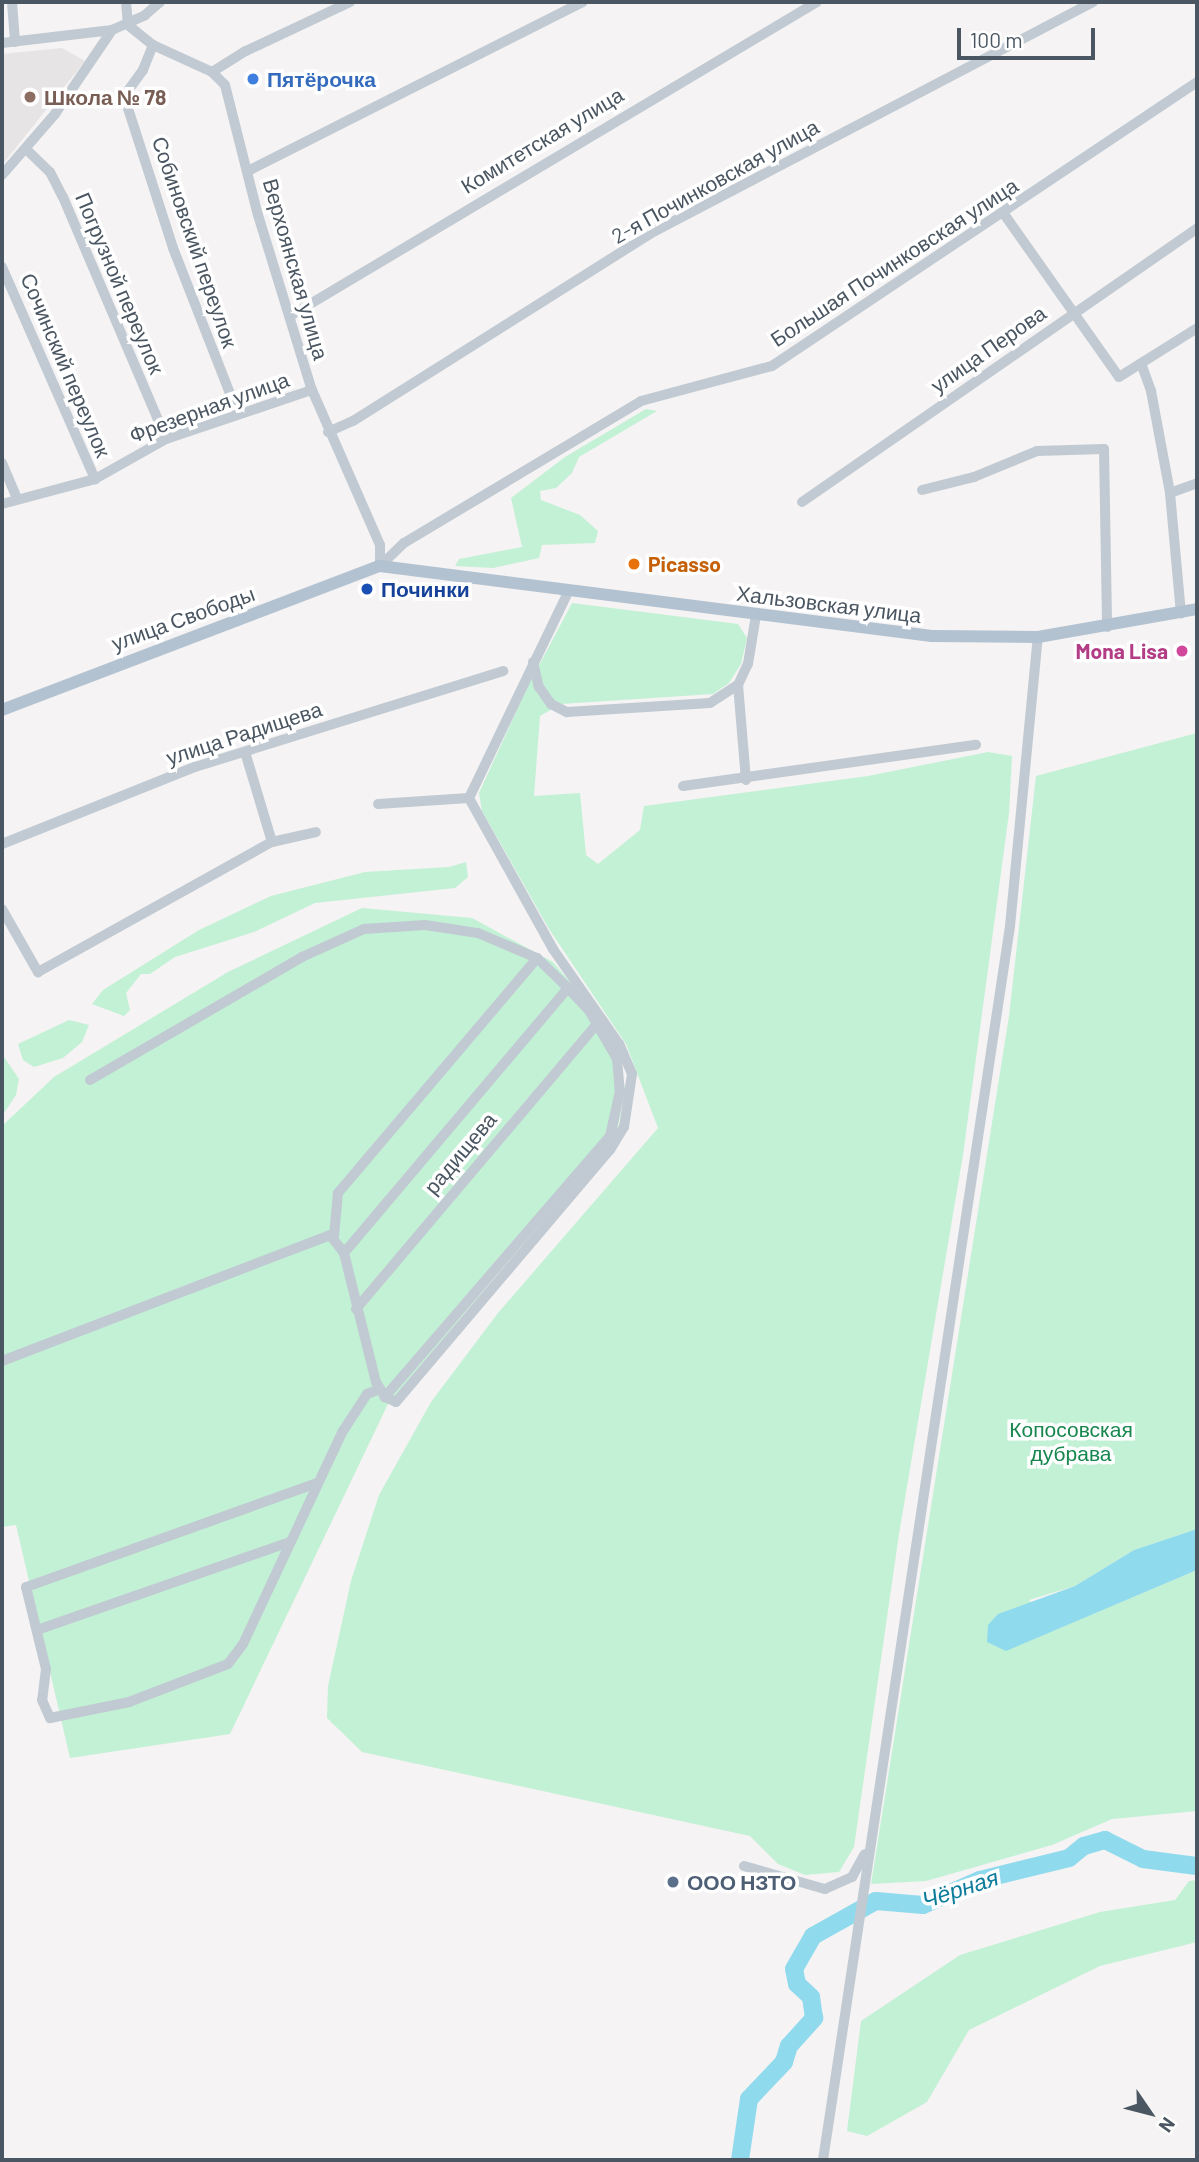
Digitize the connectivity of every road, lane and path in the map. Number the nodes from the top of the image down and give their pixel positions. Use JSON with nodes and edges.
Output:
{"nodes":[{"id":1,"x":12,"y":2,"type":"edge"},
{"id":2,"x":126,"y":2,"type":"edge"},
{"id":3,"x":160,"y":2,"type":"edge"},
{"id":4,"x":349,"y":2,"type":"edge"},
{"id":5,"x":583,"y":2,"type":"edge"},
{"id":6,"x":817,"y":2,"type":"edge"},
{"id":7,"x":1093,"y":2,"type":"edge"},
{"id":8,"x":128,"y":25,"type":"junction"},
{"id":9,"x":112,"y":30,"type":"junction"},
{"id":10,"x":15,"y":42,"type":"junction"},
{"id":11,"x":2,"y":43,"type":"edge"},
{"id":12,"x":153,"y":45,"type":"junction"},
{"id":13,"x":212,"y":72,"type":"junction"},
{"id":14,"x":1197,"y":82,"type":"edge"},
{"id":15,"x":27,"y":149,"type":"junction"},
{"id":16,"x":248,"y":171,"type":"junction"},
{"id":17,"x":2,"y":175,"type":"edge"},
{"id":18,"x":1004,"y":214,"type":"junction"},
{"id":19,"x":1197,"y":228,"type":"edge"},
{"id":20,"x":2,"y":267,"type":"edge"},
{"id":21,"x":1076,"y":312,"type":"junction"},
{"id":22,"x":290,"y":316,"type":"junction"},
{"id":23,"x":1197,"y":328,"type":"edge"},
{"id":24,"x":1142,"y":366,"type":"junction"},
{"id":25,"x":312,"y":390,"type":"junction"},
{"id":26,"x":238,"y":415,"type":"junction"},
{"id":27,"x":328,"y":432,"type":"junction"},
{"id":28,"x":166,"y":439,"type":"junction"},
{"id":29,"x":2,"y":463,"type":"edge"},
{"id":30,"x":95,"y":479,"type":"junction"},
{"id":31,"x":1197,"y":483,"type":"edge"},
{"id":32,"x":922,"y":490,"type":"dead end"},
{"id":33,"x":1170,"y":493,"type":"junction"},
{"id":34,"x":17,"y":498,"type":"junction"},
{"id":35,"x":802,"y":502,"type":"dead end"},
{"id":36,"x":2,"y":503,"type":"edge"},
{"id":37,"x":380,"y":566,"type":"junction"},
{"id":38,"x":569,"y":590,"type":"junction"},
{"id":39,"x":1197,"y":610,"type":"edge"},
{"id":40,"x":1181,"y":613,"type":"junction"},
{"id":41,"x":756,"y":615,"type":"junction"},
{"id":42,"x":1107,"y":627,"type":"junction"},
{"id":43,"x":1038,"y":637,"type":"junction"},
{"id":44,"x":533,"y":662,"type":"junction"},
{"id":45,"x":503,"y":671,"type":"dead end"},
{"id":46,"x":738,"y":685,"type":"junction"},
{"id":47,"x":2,"y":710,"type":"edge"},
{"id":48,"x":976,"y":745,"type":"dead end"},
{"id":49,"x":245,"y":751,"type":"junction"},
{"id":50,"x":746,"y":780,"type":"junction"},
{"id":51,"x":683,"y":786,"type":"dead end"},
{"id":52,"x":469,"y":798,"type":"junction"},
{"id":53,"x":378,"y":804,"type":"dead end"},
{"id":54,"x":316,"y":832,"type":"dead end"},
{"id":55,"x":272,"y":842,"type":"junction"},
{"id":56,"x":2,"y":844,"type":"edge"},
{"id":57,"x":2,"y":909,"type":"edge"},
{"id":58,"x":537,"y":958,"type":"junction"},
{"id":59,"x":568,"y":988,"type":"junction"},
{"id":60,"x":597,"y":1024,"type":"junction"},
{"id":61,"x":90,"y":1080,"type":"dead end"},
{"id":62,"x":334,"y":1236,"type":"junction"},
{"id":63,"x":344,"y":1253,"type":"junction"},
{"id":64,"x":356,"y":1308,"type":"junction"},
{"id":65,"x":2,"y":1361,"type":"edge"},
{"id":66,"x":382,"y":1393,"type":"junction"},
{"id":67,"x":317,"y":1483,"type":"junction"},
{"id":68,"x":290,"y":1542,"type":"junction"},
{"id":69,"x":37,"y":1630,"type":"junction"},
{"id":70,"x":867,"y":1851,"type":"junction"},
{"id":71,"x":744,"y":1866,"type":"dead end"},
{"id":72,"x":823,"y":2160,"type":"edge"}],
"edges":[{"from":1,"to":10,"type":"street"},
{"from":2,"to":8,"type":"street"},
{"from":3,"to":8,"type":"street"},
{"from":4,"to":13,"type":"street"},
{"from":5,"to":16,"type":"street"},
{"from":6,"to":22,"type":"street","name":"Комитетская улица"},
{"from":7,"to":27,"type":"street","name":"2-я Починковская улица"},
{"from":8,"to":9,"type":"street"},
{"from":8,"to":12,"type":"street"},
{"from":9,"to":10,"type":"street"},
{"from":9,"to":15,"type":"street"},
{"from":10,"to":11,"type":"street"},
{"from":12,"to":13,"type":"street"},
{"from":12,"to":26,"type":"street","name":"Собиновский переулок"},
{"from":13,"to":16,"type":"street","name":"Верхоянская улица"},
{"from":14,"to":18,"type":"street","name":"Большая Починковская улица"},
{"from":15,"to":17,"type":"street"},
{"from":15,"to":28,"type":"street","name":"Погрузной переулок"},
{"from":16,"to":22,"type":"street","name":"Верхоянская улица"},
{"from":18,"to":21,"type":"street"},
{"from":18,"to":37,"type":"street","name":"Большая Починковская улица"},
{"from":19,"to":21,"type":"street","name":"улица Перова"},
{"from":20,"to":30,"type":"street","name":"Сочинский переулок"},
{"from":21,"to":24,"type":"street"},
{"from":21,"to":35,"type":"street","name":"улица Перова"},
{"from":22,"to":25,"type":"street","name":"Верхоянская улица"},
{"from":23,"to":24,"type":"street"},
{"from":24,"to":33,"type":"street"},
{"from":25,"to":26,"type":"street","name":"Фрезерная улица"},
{"from":25,"to":27,"type":"street","name":"Верхоянская улица"},
{"from":26,"to":28,"type":"street","name":"Фрезерная улица"},
{"from":27,"to":37,"type":"street","name":"Верхоянская улица"},
{"from":28,"to":30,"type":"street","name":"Фрезерная улица"},
{"from":29,"to":34,"type":"street"},
{"from":30,"to":34,"type":"street","name":"Фрезерная улица"},
{"from":31,"to":33,"type":"street"},
{"from":32,"to":42,"type":"street"},
{"from":33,"to":40,"type":"street"},
{"from":34,"to":36,"type":"street","name":"Фрезерная улица"},
{"from":37,"to":38,"type":"main road","name":"Хальзовская улица"},
{"from":37,"to":47,"type":"main road","name":"улица Свободы"},
{"from":38,"to":41,"type":"main road","name":"Хальзовская улица"},
{"from":38,"to":44,"type":"street"},
{"from":39,"to":40,"type":"main road","name":"Хальзовская улица"},
{"from":40,"to":42,"type":"main road","name":"Хальзовская улица"},
{"from":41,"to":43,"type":"main road","name":"Хальзовская улица"},
{"from":41,"to":46,"type":"street"},
{"from":42,"to":43,"type":"main road","name":"Хальзовская улица"},
{"from":43,"to":70,"type":"street"},
{"from":44,"to":46,"type":"street"},
{"from":44,"to":52,"type":"street"},
{"from":45,"to":49,"type":"street","name":"улица Радищева"},
{"from":46,"to":50,"type":"street"},
{"from":48,"to":50,"type":"street"},
{"from":49,"to":55,"type":"street"},
{"from":49,"to":56,"type":"street","name":"улица Радищева"},
{"from":50,"to":51,"type":"street"},
{"from":52,"to":53,"type":"street"},
{"from":52,"to":66,"type":"street"},
{"from":54,"to":55,"type":"street"},
{"from":55,"to":57,"type":"street"},
{"from":58,"to":59,"type":"street"},
{"from":58,"to":61,"type":"street"},
{"from":58,"to":62,"type":"street"},
{"from":59,"to":60,"type":"street"},
{"from":59,"to":63,"type":"street"},
{"from":60,"to":64,"type":"street","name":"радищева"},
{"from":60,"to":66,"type":"street"},
{"from":62,"to":63,"type":"street"},
{"from":62,"to":65,"type":"street"},
{"from":63,"to":64,"type":"street"},
{"from":64,"to":66,"type":"street"},
{"from":66,"to":67,"type":"street"},
{"from":67,"to":68,"type":"street"},
{"from":67,"to":69,"type":"street"},
{"from":68,"to":69,"type":"street"},
{"from":68,"to":69,"type":"street"},
{"from":70,"to":71,"type":"street"},
{"from":70,"to":72,"type":"street"}]}
